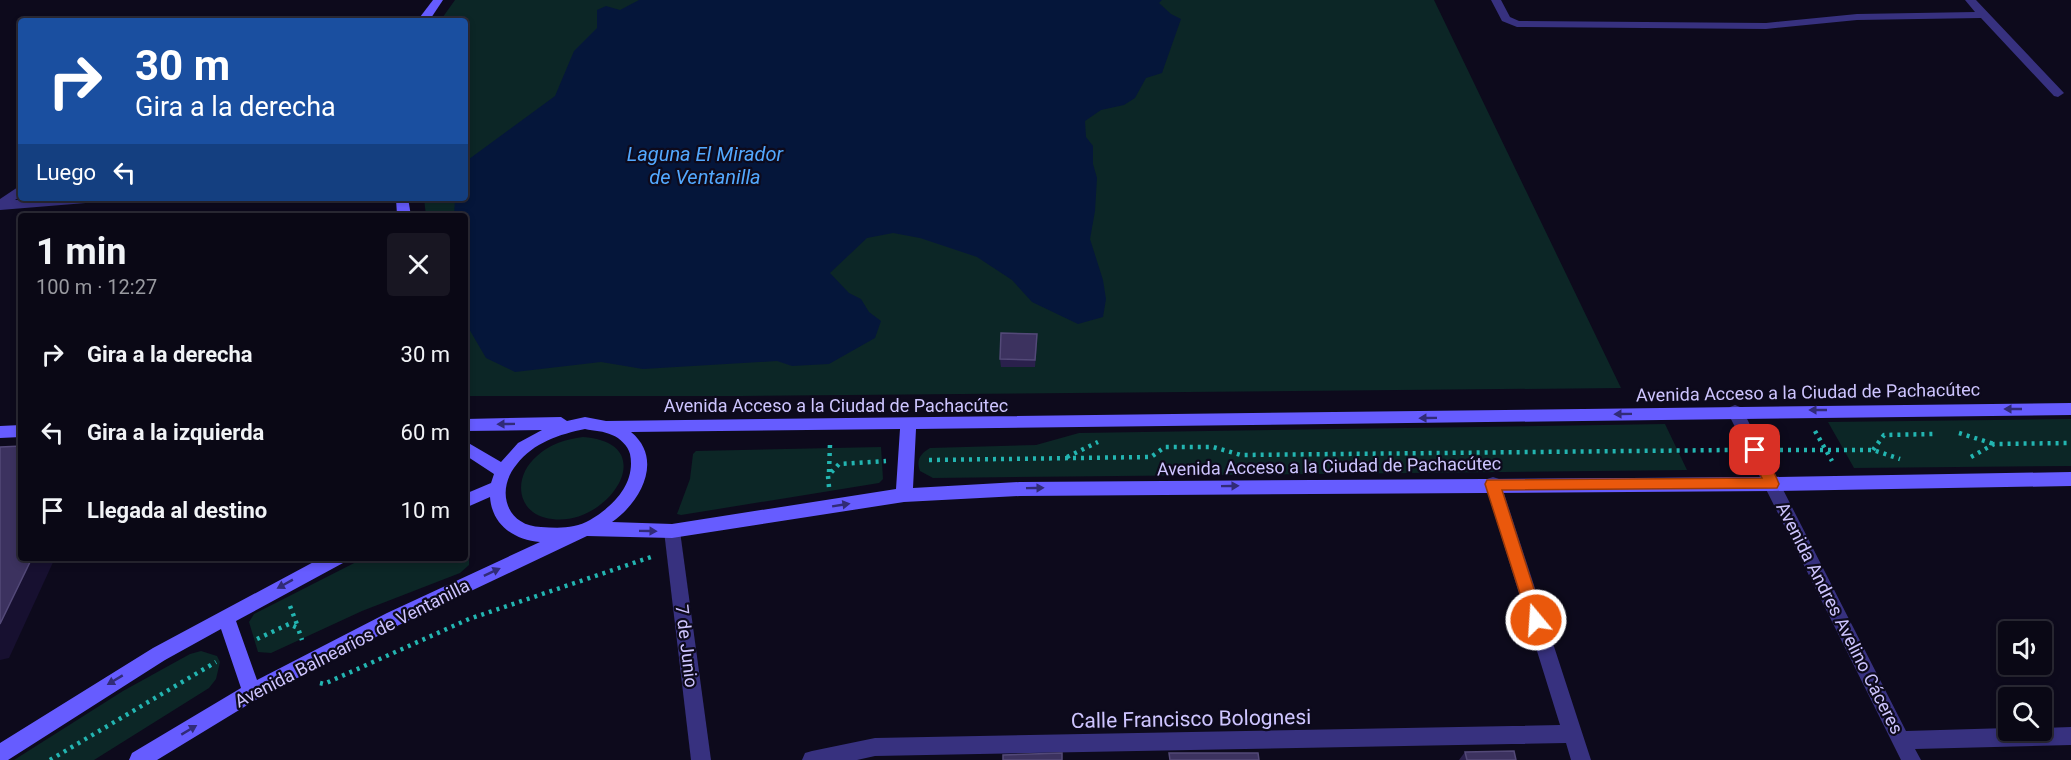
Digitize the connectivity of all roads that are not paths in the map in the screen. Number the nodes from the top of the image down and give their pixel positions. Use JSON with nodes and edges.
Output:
{"nodes":[{"id":1,"x":438,"y":0,"type":"edge"},
{"id":2,"x":1496,"y":0,"type":"edge"},
{"id":3,"x":1970,"y":0,"type":"edge"},
{"id":4,"x":1984,"y":15,"type":"junction"},
{"id":5,"x":425,"y":18,"type":"edge"},
{"id":6,"x":2058,"y":93,"type":"dead end"},
{"id":7,"x":18,"y":191,"type":"edge"},
{"id":8,"x":61,"y":201,"type":"edge"},
{"id":9,"x":0,"y":206,"type":"edge"},
{"id":10,"x":2071,"y":409,"type":"edge"},
{"id":11,"x":1735,"y":411,"type":"junction"},
{"id":12,"x":585,"y":423,"type":"junction"},
{"id":13,"x":908,"y":424,"type":"junction"},
{"id":14,"x":468,"y":425,"type":"edge"},
{"id":15,"x":610,"y":426,"type":"junction"},
{"id":16,"x":18,"y":431,"type":"edge"},
{"id":17,"x":0,"y":432,"type":"edge"},
{"id":18,"x":468,"y":450,"type":"edge"},
{"id":19,"x":2071,"y":479,"type":"edge"},
{"id":20,"x":501,"y":480,"type":"junction"},
{"id":21,"x":1493,"y":484,"type":"junction"},
{"id":22,"x":1772,"y":484,"type":"junction"},
{"id":23,"x":904,"y":495,"type":"junction"},
{"id":24,"x":468,"y":499,"type":"edge"},
{"id":25,"x":590,"y":529,"type":"junction"},
{"id":26,"x":672,"y":531,"type":"junction"},
{"id":27,"x":569,"y":536,"type":"junction"},
{"id":28,"x":331,"y":561,"type":"edge"},
{"id":29,"x":226,"y":617,"type":"junction"},
{"id":30,"x":252,"y":692,"type":"junction"},
{"id":31,"x":1572,"y":734,"type":"junction"},
{"id":32,"x":2071,"y":736,"type":"edge"},
{"id":33,"x":1901,"y":740,"type":"junction"},
{"id":34,"x":0,"y":754,"type":"edge"},
{"id":35,"x":139,"y":760,"type":"edge"},
{"id":36,"x":701,"y":760,"type":"edge"},
{"id":37,"x":812,"y":760,"type":"edge"},
{"id":38,"x":1581,"y":760,"type":"edge"},
{"id":39,"x":1911,"y":760,"type":"edge"}],
"edges":[{"from":1,"to":5,"type":"main road"},
{"from":2,"to":4,"type":"street"},
{"from":3,"to":4,"type":"street"},
{"from":4,"to":6,"type":"street"},
{"from":7,"to":9,"type":"street"},
{"from":8,"to":9,"type":"street"},
{"from":10,"to":11,"type":"main road","name":"Avenida Acceso a la Ciudad de Pachacútec","one_way":true},
{"from":11,"to":13,"type":"main road","name":"Avenida Acceso a la Ciudad de Pachacútec","one_way":true},
{"from":11,"to":22,"type":"street","name":"Avenida Andres Avelino Cáceres"},
{"from":12,"to":14,"type":"main road","one_way":true},
{"from":12,"to":15,"type":"main road"},
{"from":12,"to":20,"type":"main road"},
{"from":13,"to":15,"type":"main road","name":"Avenida Acceso a la Ciudad de Pachacútec"},
{"from":13,"to":23,"type":"main road"},
{"from":15,"to":25,"type":"main road"},
{"from":16,"to":17,"type":"main road"},
{"from":18,"to":20,"type":"main road"},
{"from":19,"to":22,"type":"main road","name":"Avenida Acceso a la Ciudad de Pachacútec"},
{"from":20,"to":24,"type":"main road"},
{"from":20,"to":27,"type":"main road"},
{"from":21,"to":22,"type":"main road","name":"Avenida Acceso a la Ciudad de Pachacútec"},
{"from":23,"to":21,"type":"main road","name":"Avenida Acceso a la Ciudad de Pachacútec","one_way":true},
{"from":21,"to":31,"type":"street"},
{"from":22,"to":33,"type":"street","name":"Avenida Andres Avelino Cáceres"},
{"from":26,"to":23,"type":"main road","name":"Avenida Acceso a la Ciudad de Pachacútec","one_way":true},
{"from":25,"to":26,"type":"main road","name":"Avenida Acceso a la Ciudad de Pachacútec","one_way":true},
{"from":25,"to":27,"type":"main road"},
{"from":26,"to":36,"type":"street","name":"7 de Junio"},
{"from":30,"to":27,"type":"main road","name":"Avenida Balnearios de Ventanilla","one_way":true},
{"from":28,"to":29,"type":"main road","one_way":true},
{"from":29,"to":30,"type":"main road"},
{"from":29,"to":34,"type":"main road","one_way":true},
{"from":35,"to":30,"type":"main road","name":"Avenida Balnearios de Ventanilla","one_way":true},
{"from":31,"to":37,"type":"street","name":"Calle Francisco Bolognesi"},
{"from":31,"to":38,"type":"street"},
{"from":32,"to":33,"type":"street"},
{"from":33,"to":39,"type":"street","name":"Avenida Andres Avelino Cáceres"}]}
